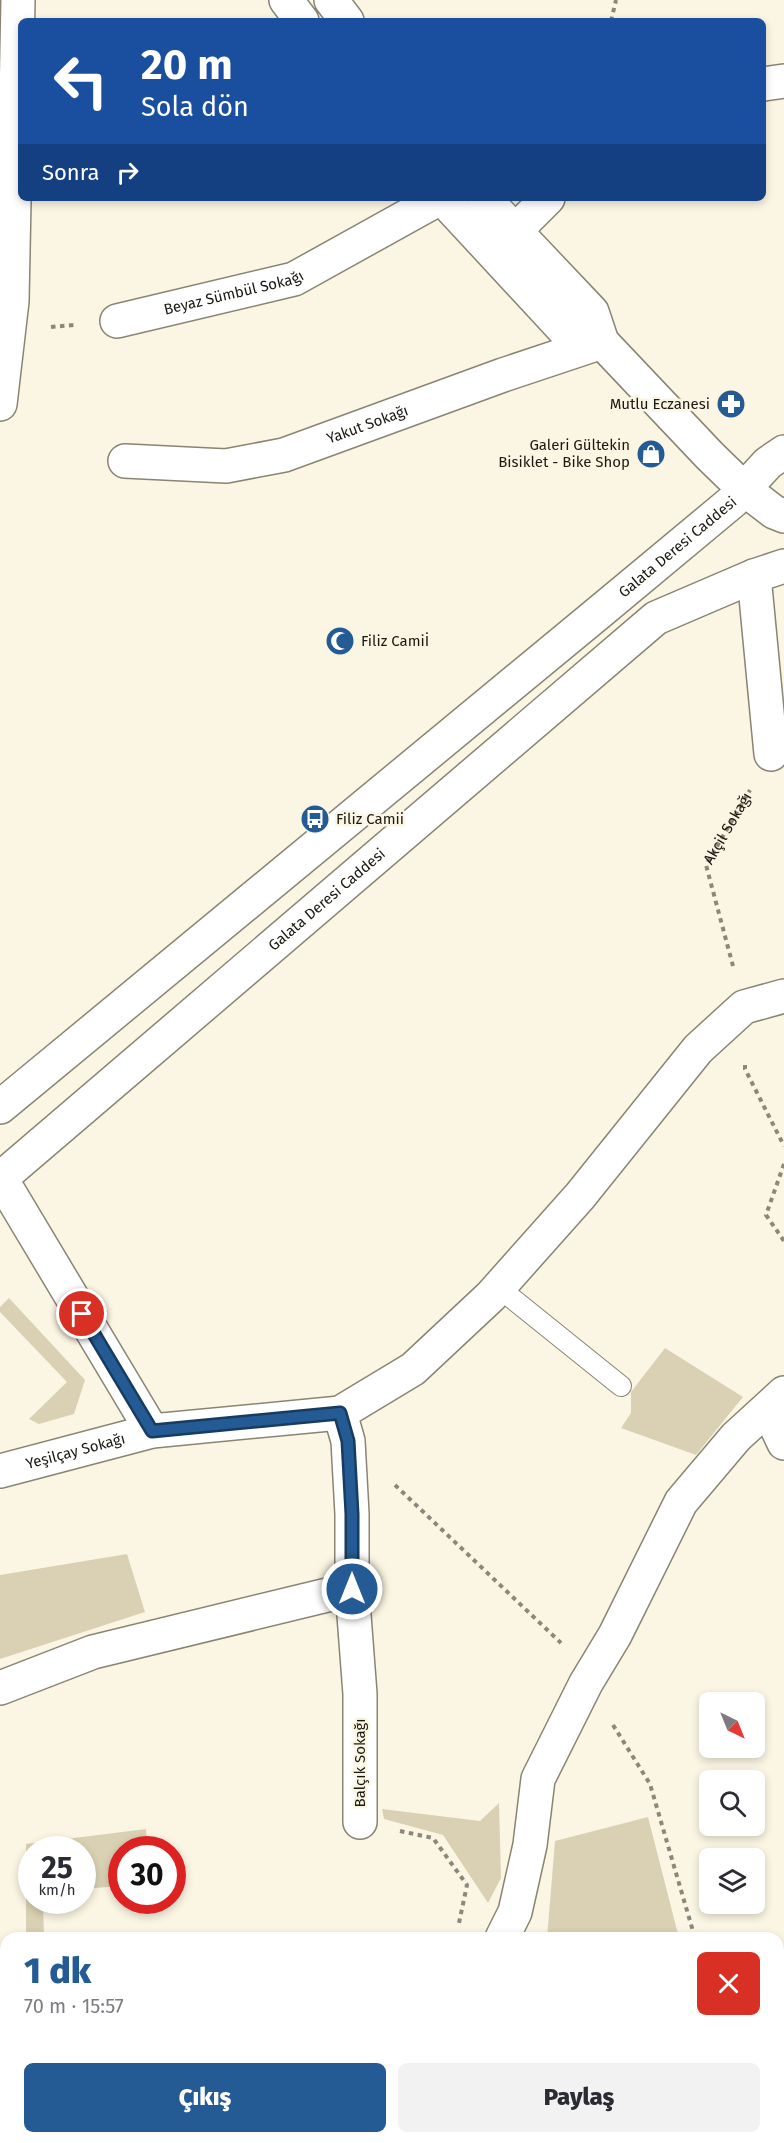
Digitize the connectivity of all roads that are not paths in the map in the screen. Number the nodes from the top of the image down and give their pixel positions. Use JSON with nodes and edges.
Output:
{"nodes":[{"id":1,"x":18,"y":0,"type":"edge"},
{"id":2,"x":286,"y":0,"type":"edge"},
{"id":3,"x":331,"y":0,"type":"edge"},
{"id":4,"x":300,"y":18,"type":"edge"},
{"id":5,"x":344,"y":18,"type":"edge"},
{"id":6,"x":784,"y":81,"type":"edge"},
{"id":7,"x":766,"y":84,"type":"edge"},
{"id":8,"x":8,"y":88,"type":"edge"},
{"id":9,"x":436,"y":201,"type":"edge"},
{"id":10,"x":444,"y":201,"type":"edge"},
{"id":11,"x":487,"y":201,"type":"edge"},
{"id":12,"x":545,"y":201,"type":"edge"},
{"id":13,"x":515,"y":231,"type":"junction"},
{"id":14,"x":7,"y":309,"type":"edge"},
{"id":15,"x":117,"y":321,"type":"road end"},
{"id":16,"x":602,"y":342,"type":"junction"},
{"id":17,"x":0,"y":404,"type":"edge"},
{"id":18,"x":784,"y":452,"type":"edge"},
{"id":19,"x":125,"y":461,"type":"dead end"},
{"id":20,"x":744,"y":489,"type":"junction"},
{"id":21,"x":784,"y":516,"type":"edge"},
{"id":22,"x":769,"y":571,"type":"edge"},
{"id":23,"x":771,"y":754,"type":"road end"},
{"id":24,"x":784,"y":996,"type":"edge"},
{"id":25,"x":0,"y":1107,"type":"edge"},
{"id":26,"x":0,"y":1178,"type":"edge"},
{"id":27,"x":498,"y":1287,"type":"junction"},
{"id":28,"x":621,"y":1386,"type":"dead end"},
{"id":29,"x":776,"y":1401,"type":"edge"},
{"id":30,"x":340,"y":1413,"type":"junction"},
{"id":31,"x":152,"y":1431,"type":"junction"},
{"id":32,"x":784,"y":1443,"type":"edge"},
{"id":33,"x":0,"y":1471,"type":"edge"},
{"id":34,"x":352,"y":1589,"type":"junction"},
{"id":35,"x":0,"y":1688,"type":"edge"},
{"id":36,"x":360,"y":1822,"type":"road end"},
{"id":37,"x":505,"y":1932,"type":"edge"}],
"edges":[{"from":1,"to":8,"type":"street"},
{"from":2,"to":4,"type":"street"},
{"from":3,"to":5,"type":"street"},
{"from":6,"to":7,"type":"street"},
{"from":8,"to":14,"type":"street"},
{"from":9,"to":15,"type":"street","name":"Beyaz Sümbül Sokağı"},
{"from":10,"to":16,"type":"street"},
{"from":11,"to":13,"type":"street"},
{"from":12,"to":13,"type":"street"},
{"from":13,"to":16,"type":"street"},
{"from":14,"to":17,"type":"street"},
{"from":16,"to":19,"type":"street","name":"Yakut Sokağı"},
{"from":16,"to":20,"type":"street"},
{"from":18,"to":20,"type":"street","name":"Galata Deresi Caddesi"},
{"from":20,"to":21,"type":"street"},
{"from":20,"to":25,"type":"street","name":"Galata Deresi Caddesi"},
{"from":22,"to":23,"type":"street"},
{"from":22,"to":26,"type":"street","name":"Galata Deresi Caddesi"},
{"from":24,"to":27,"type":"street"},
{"from":26,"to":31,"type":"street"},
{"from":27,"to":28,"type":"lane"},
{"from":27,"to":30,"type":"street"},
{"from":29,"to":32,"type":"street"},
{"from":29,"to":37,"type":"street"},
{"from":30,"to":31,"type":"street","name":"Yeşilçay Sokağı"},
{"from":30,"to":34,"type":"street","name":"Balçık Sokağı"},
{"from":31,"to":33,"type":"street","name":"Yeşilçay Sokağı"},
{"from":34,"to":35,"type":"street"},
{"from":34,"to":36,"type":"street","name":"Balçık Sokağı"}]}
